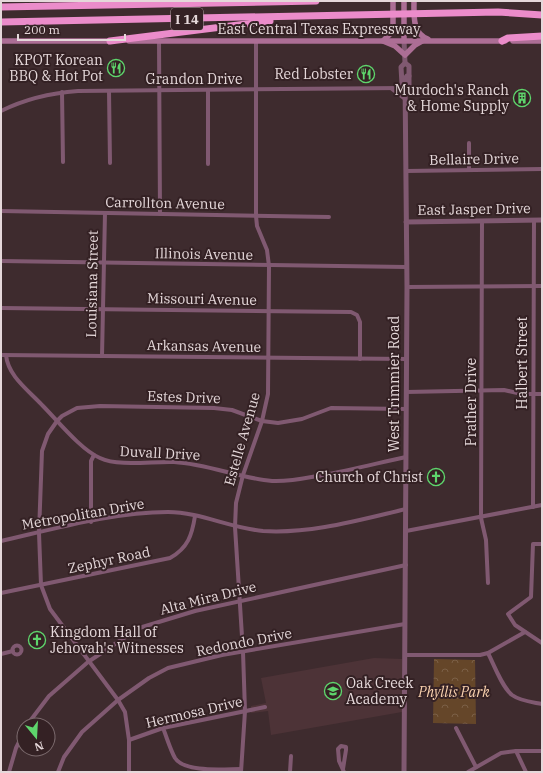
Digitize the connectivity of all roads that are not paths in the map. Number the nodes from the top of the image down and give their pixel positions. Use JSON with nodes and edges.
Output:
{"nodes":[{"id":1,"x":316,"y":1,"type":"edge"},
{"id":2,"x":393,"y":1,"type":"edge"},
{"id":3,"x":404,"y":1,"type":"edge"},
{"id":4,"x":414,"y":1,"type":"edge"},
{"id":5,"x":1,"y":7,"type":"edge"},
{"id":6,"x":542,"y":15,"type":"edge"},
{"id":7,"x":296,"y":17,"type":"junction"},
{"id":8,"x":1,"y":22,"type":"edge"},
{"id":9,"x":542,"y":36,"type":"edge"},
{"id":10,"x":382,"y":40,"type":"junction"},
{"id":11,"x":404,"y":40,"type":"junction"},
{"id":12,"x":425,"y":40,"type":"junction"},
{"id":13,"x":433,"y":40,"type":"junction"},
{"id":14,"x":1,"y":41,"type":"edge"},
{"id":15,"x":110,"y":41,"type":"junction"},
{"id":16,"x":160,"y":41,"type":"junction"},
{"id":17,"x":256,"y":41,"type":"junction"},
{"id":18,"x":502,"y":41,"type":"junction"},
{"id":19,"x":542,"y":41,"type":"edge"},
{"id":20,"x":405,"y":55,"type":"junction"},
{"id":21,"x":405,"y":63,"type":"junction"},
{"id":22,"x":391,"y":89,"type":"junction"},
{"id":23,"x":109,"y":90,"type":"junction"},
{"id":24,"x":159,"y":90,"type":"junction"},
{"id":25,"x":208,"y":90,"type":"junction"},
{"id":26,"x":256,"y":90,"type":"junction"},
{"id":27,"x":403,"y":90,"type":"junction"},
{"id":28,"x":62,"y":92,"type":"junction"},
{"id":29,"x":405,"y":99,"type":"junction"},
{"id":30,"x":1,"y":112,"type":"edge"},
{"id":31,"x":469,"y":143,"type":"dead end"},
{"id":32,"x":63,"y":162,"type":"dead end"},
{"id":33,"x":110,"y":163,"type":"dead end"},
{"id":34,"x":208,"y":164,"type":"dead end"},
{"id":35,"x":542,"y":169,"type":"edge"},
{"id":36,"x":469,"y":170,"type":"junction"},
{"id":37,"x":406,"y":171,"type":"junction"},
{"id":38,"x":1,"y":211,"type":"edge"},
{"id":39,"x":105,"y":213,"type":"junction"},
{"id":40,"x":160,"y":214,"type":"junction"},
{"id":41,"x":256,"y":216,"type":"junction"},
{"id":42,"x":329,"y":217,"type":"dead end"},
{"id":43,"x":534,"y":220,"type":"junction"},
{"id":44,"x":542,"y":220,"type":"edge"},
{"id":45,"x":482,"y":221,"type":"junction"},
{"id":46,"x":406,"y":222,"type":"junction"},
{"id":47,"x":1,"y":262,"type":"edge"},
{"id":48,"x":104,"y":263,"type":"junction"},
{"id":49,"x":269,"y":266,"type":"junction"},
{"id":50,"x":406,"y":267,"type":"junction"},
{"id":51,"x":482,"y":286,"type":"junction"},
{"id":52,"x":542,"y":286,"type":"edge"},
{"id":53,"x":407,"y":287,"type":"junction"},
{"id":54,"x":534,"y":287,"type":"junction"},
{"id":55,"x":1,"y":308,"type":"edge"},
{"id":56,"x":103,"y":309,"type":"junction"},
{"id":57,"x":269,"y":311,"type":"junction"},
{"id":58,"x":1,"y":354,"type":"edge"},
{"id":59,"x":6,"y":355,"type":"junction"},
{"id":60,"x":102,"y":356,"type":"junction"},
{"id":61,"x":269,"y":357,"type":"junction"},
{"id":62,"x":360,"y":359,"type":"junction"},
{"id":63,"x":406,"y":359,"type":"junction"},
{"id":64,"x":482,"y":390,"type":"junction"},
{"id":65,"x":406,"y":392,"type":"junction"},
{"id":66,"x":533,"y":394,"type":"junction"},
{"id":67,"x":542,"y":394,"type":"edge"},
{"id":68,"x":406,"y":409,"type":"junction"},
{"id":69,"x":57,"y":421,"type":"junction"},
{"id":70,"x":262,"y":421,"type":"junction"},
{"id":71,"x":94,"y":455,"type":"junction"},
{"id":72,"x":406,"y":457,"type":"junction"},
{"id":73,"x":243,"y":475,"type":"junction"},
{"id":74,"x":542,"y":505,"type":"edge"},
{"id":75,"x":533,"y":507,"type":"junction"},
{"id":76,"x":406,"y":509,"type":"junction"},
{"id":77,"x":195,"y":516,"type":"junction"},
{"id":78,"x":481,"y":518,"type":"junction"},
{"id":79,"x":90,"y":522,"type":"junction"},
{"id":80,"x":235,"y":526,"type":"junction"},
{"id":81,"x":406,"y":531,"type":"junction"},
{"id":82,"x":39,"y":532,"type":"junction"},
{"id":83,"x":1,"y":541,"type":"edge"},
{"id":84,"x":542,"y":544,"type":"edge"},
{"id":85,"x":406,"y":566,"type":"junction"},
{"id":86,"x":488,"y":583,"type":"dead end"},
{"id":87,"x":41,"y":585,"type":"junction"},
{"id":88,"x":1,"y":593,"type":"edge"},
{"id":89,"x":240,"y":601,"type":"junction"},
{"id":90,"x":406,"y":624,"type":"junction"},
{"id":91,"x":525,"y":632,"type":"junction"},
{"id":92,"x":542,"y":643,"type":"edge"},
{"id":93,"x":13,"y":651,"type":"dead end"},
{"id":94,"x":243,"y":652,"type":"junction"},
{"id":95,"x":488,"y":653,"type":"junction"},
{"id":96,"x":1,"y":654,"type":"edge"},
{"id":97,"x":405,"y":655,"type":"junction"},
{"id":98,"x":88,"y":662,"type":"junction"},
{"id":99,"x":118,"y":700,"type":"junction"},
{"id":100,"x":542,"y":704,"type":"edge"},
{"id":101,"x":265,"y":707,"type":"dead end"},
{"id":102,"x":245,"y":711,"type":"junction"},
{"id":103,"x":33,"y":717,"type":"edge"},
{"id":104,"x":163,"y":728,"type":"junction"},
{"id":105,"x":456,"y":728,"type":"dead end"},
{"id":106,"x":129,"y":740,"type":"junction"},
{"id":107,"x":16,"y":748,"type":"edge"},
{"id":108,"x":516,"y":751,"type":"junction"},
{"id":109,"x":542,"y":751,"type":"edge"},
{"id":110,"x":291,"y":756,"type":"dead end"},
{"id":111,"x":476,"y":767,"type":"junction"},
{"id":112,"x":241,"y":770,"type":"edge"},
{"id":113,"x":344,"y":770,"type":"edge"},
{"id":114,"x":9,"y":772,"type":"edge"},
{"id":115,"x":58,"y":772,"type":"edge"},
{"id":116,"x":129,"y":772,"type":"edge"},
{"id":117,"x":290,"y":772,"type":"edge"},
{"id":118,"x":404,"y":772,"type":"edge"},
{"id":119,"x":468,"y":772,"type":"edge"},
{"id":120,"x":526,"y":772,"type":"edge"}],
"edges":[{"from":1,"to":5,"type":"highway","number":"I 14"},
{"from":2,"to":10,"type":"main road"},
{"from":3,"to":11,"type":"main road","name":"West Trimmier Road"},
{"from":4,"to":13,"type":"main road"},
{"from":6,"to":7,"type":"highway","number":"I 14"},
{"from":7,"to":8,"type":"highway","number":"I 14"},
{"from":7,"to":15,"type":"highway"},
{"from":9,"to":18,"type":"highway"},
{"from":10,"to":11,"type":"main road","name":"East Central Texas Expressway"},
{"from":10,"to":17,"type":"main road","name":"East Central Texas Expressway"},
{"from":10,"to":20,"type":"main road"},
{"from":11,"to":12,"type":"main road","name":"East Central Texas Expressway"},
{"from":11,"to":20,"type":"street","name":"West Trimmier Road"},
{"from":12,"to":13,"type":"main road","name":"East Central Texas Expressway"},
{"from":12,"to":20,"type":"main road"},
{"from":13,"to":18,"type":"main road","name":"East Central Texas Expressway"},
{"from":14,"to":15,"type":"main road","name":"East Central Texas Expressway"},
{"from":15,"to":16,"type":"main road","name":"East Central Texas Expressway"},
{"from":16,"to":17,"type":"main road","name":"East Central Texas Expressway"},
{"from":16,"to":24,"type":"street"},
{"from":17,"to":26,"type":"street","name":"Estelle Avenue"},
{"from":18,"to":19,"type":"main road","name":"East Central Texas Expressway"},
{"from":20,"to":21,"type":"street","name":"West Trimmier Road"},
{"from":21,"to":27,"type":"street","name":"West Trimmier Road"},
{"from":21,"to":27,"type":"street","name":"West Trimmier Road"},
{"from":22,"to":26,"type":"street","name":"Grandon Drive"},
{"from":22,"to":27,"type":"street","name":"Grandon Drive"},
{"from":22,"to":29,"type":"street"},
{"from":23,"to":24,"type":"street","name":"Grandon Drive"},
{"from":23,"to":28,"type":"street","name":"Grandon Drive"},
{"from":23,"to":33,"type":"street"},
{"from":24,"to":25,"type":"street","name":"Grandon Drive"},
{"from":24,"to":40,"type":"street"},
{"from":25,"to":26,"type":"street","name":"Grandon Drive"},
{"from":25,"to":34,"type":"street"},
{"from":26,"to":41,"type":"street","name":"Estelle Avenue"},
{"from":27,"to":29,"type":"street","name":"West Trimmier Road"},
{"from":28,"to":30,"type":"street","name":"Grandon Drive"},
{"from":28,"to":32,"type":"street"},
{"from":29,"to":37,"type":"street","name":"West Trimmier Road"},
{"from":31,"to":36,"type":"street"},
{"from":35,"to":36,"type":"street","name":"Bellaire Drive"},
{"from":36,"to":37,"type":"street","name":"Bellaire Drive"},
{"from":37,"to":46,"type":"street","name":"West Trimmier Road"},
{"from":38,"to":39,"type":"street","name":"Carrollton Avenue"},
{"from":39,"to":40,"type":"street","name":"Carrollton Avenue"},
{"from":39,"to":48,"type":"street","name":"Louisiana Street"},
{"from":40,"to":41,"type":"street","name":"Carrollton Avenue"},
{"from":41,"to":42,"type":"street","name":"Carrollton Avenue"},
{"from":41,"to":49,"type":"street","name":"Estelle Avenue"},
{"from":43,"to":44,"type":"street","name":"East Jasper Drive"},
{"from":43,"to":45,"type":"street","name":"East Jasper Drive"},
{"from":43,"to":54,"type":"street","name":"Halbert Street"},
{"from":45,"to":46,"type":"street","name":"East Jasper Drive"},
{"from":45,"to":51,"type":"street","name":"Prather Drive"},
{"from":46,"to":50,"type":"street","name":"West Trimmier Road"},
{"from":47,"to":48,"type":"street","name":"Illinois Avenue"},
{"from":48,"to":49,"type":"street","name":"Illinois Avenue"},
{"from":48,"to":56,"type":"street","name":"Louisiana Street"},
{"from":49,"to":50,"type":"street","name":"Illinois Avenue"},
{"from":49,"to":57,"type":"street","name":"Estelle Avenue"},
{"from":50,"to":53,"type":"street","name":"West Trimmier Road"},
{"from":51,"to":53,"type":"street"},
{"from":51,"to":54,"type":"street"},
{"from":51,"to":64,"type":"street","name":"Prather Drive"},
{"from":52,"to":54,"type":"street"},
{"from":53,"to":63,"type":"street","name":"West Trimmier Road"},
{"from":54,"to":66,"type":"street","name":"Halbert Street"},
{"from":55,"to":56,"type":"street","name":"Missouri Avenue"},
{"from":56,"to":57,"type":"street","name":"Missouri Avenue"},
{"from":56,"to":60,"type":"street","name":"Louisiana Street"},
{"from":57,"to":61,"type":"street","name":"Estelle Avenue"},
{"from":57,"to":62,"type":"street","name":"Missouri Avenue"},
{"from":58,"to":59,"type":"street","name":"Arkansas Avenue"},
{"from":59,"to":60,"type":"street","name":"Arkansas Avenue"},
{"from":59,"to":69,"type":"street","name":"Duvall Drive"},
{"from":60,"to":61,"type":"street","name":"Arkansas Avenue"},
{"from":61,"to":62,"type":"street","name":"Arkansas Avenue"},
{"from":61,"to":70,"type":"street","name":"Estelle Avenue"},
{"from":62,"to":63,"type":"street","name":"Arkansas Avenue"},
{"from":63,"to":65,"type":"street","name":"West Trimmier Road"},
{"from":64,"to":65,"type":"street"},
{"from":64,"to":66,"type":"street"},
{"from":64,"to":78,"type":"street","name":"Prather Drive"},
{"from":65,"to":68,"type":"street","name":"West Trimmier Road"},
{"from":66,"to":67,"type":"street"},
{"from":66,"to":75,"type":"street","name":"Halbert Street"},
{"from":68,"to":70,"type":"street","name":"Estes Drive"},
{"from":68,"to":72,"type":"street","name":"West Trimmier Road"},
{"from":69,"to":70,"type":"street","name":"Estes Drive"},
{"from":69,"to":71,"type":"street","name":"Duvall Drive"},
{"from":69,"to":82,"type":"street"},
{"from":70,"to":73,"type":"street","name":"Estelle Avenue"},
{"from":71,"to":73,"type":"street","name":"Duvall Drive"},
{"from":71,"to":79,"type":"street"},
{"from":72,"to":73,"type":"street","name":"Duvall Drive"},
{"from":72,"to":76,"type":"street","name":"West Trimmier Road"},
{"from":73,"to":80,"type":"street","name":"Estelle Avenue"},
{"from":74,"to":75,"type":"street"},
{"from":75,"to":78,"type":"street"},
{"from":76,"to":80,"type":"street","name":"Metropolitan Drive"},
{"from":76,"to":81,"type":"street","name":"West Trimmier Road"},
{"from":77,"to":79,"type":"street","name":"Metropolitan Drive"},
{"from":77,"to":80,"type":"street","name":"Metropolitan Drive"},
{"from":77,"to":87,"type":"street","name":"Zephyr Road"},
{"from":78,"to":81,"type":"street"},
{"from":78,"to":86,"type":"street","name":"Prather Drive"},
{"from":79,"to":82,"type":"street","name":"Metropolitan Drive"},
{"from":80,"to":89,"type":"street","name":"Estelle Avenue"},
{"from":81,"to":85,"type":"street","name":"West Trimmier Road"},
{"from":82,"to":83,"type":"street","name":"Metropolitan Drive"},
{"from":82,"to":87,"type":"street"},
{"from":84,"to":91,"type":"street"},
{"from":85,"to":89,"type":"street","name":"Alta Mira Drive"},
{"from":85,"to":90,"type":"street","name":"West Trimmier Road"},
{"from":87,"to":88,"type":"street","name":"Zephyr Road"},
{"from":87,"to":98,"type":"street"},
{"from":89,"to":94,"type":"street","name":"Estelle Avenue"},
{"from":89,"to":98,"type":"street","name":"Alta Mira Drive"},
{"from":90,"to":94,"type":"street","name":"Redondo Drive"},
{"from":90,"to":97,"type":"street","name":"West Trimmier Road"},
{"from":91,"to":92,"type":"street"},
{"from":91,"to":95,"type":"street"},
{"from":93,"to":96,"type":"street"},
{"from":94,"to":99,"type":"street","name":"Redondo Drive"},
{"from":94,"to":102,"type":"street","name":"Estelle Avenue"},
{"from":95,"to":97,"type":"street"},
{"from":95,"to":100,"type":"street"},
{"from":97,"to":118,"type":"street","name":"West Trimmier Road"},
{"from":98,"to":99,"type":"street"},
{"from":98,"to":103,"type":"street","name":"Alta Mira Drive"},
{"from":99,"to":106,"type":"street"},
{"from":99,"to":115,"type":"street","name":"Redondo Drive"},
{"from":101,"to":102,"type":"street","name":"Hermosa Drive"},
{"from":102,"to":104,"type":"street","name":"Hermosa Drive"},
{"from":102,"to":112,"type":"street","name":"Estelle Avenue"},
{"from":104,"to":106,"type":"street","name":"Hermosa Drive"},
{"from":104,"to":112,"type":"street"},
{"from":105,"to":111,"type":"street"},
{"from":106,"to":116,"type":"street"},
{"from":107,"to":114,"type":"street"},
{"from":108,"to":109,"type":"street"},
{"from":108,"to":111,"type":"street"},
{"from":108,"to":120,"type":"street"},
{"from":110,"to":117,"type":"street"},
{"from":111,"to":119,"type":"street"},
{"from":113,"to":113,"type":"street"}]}
